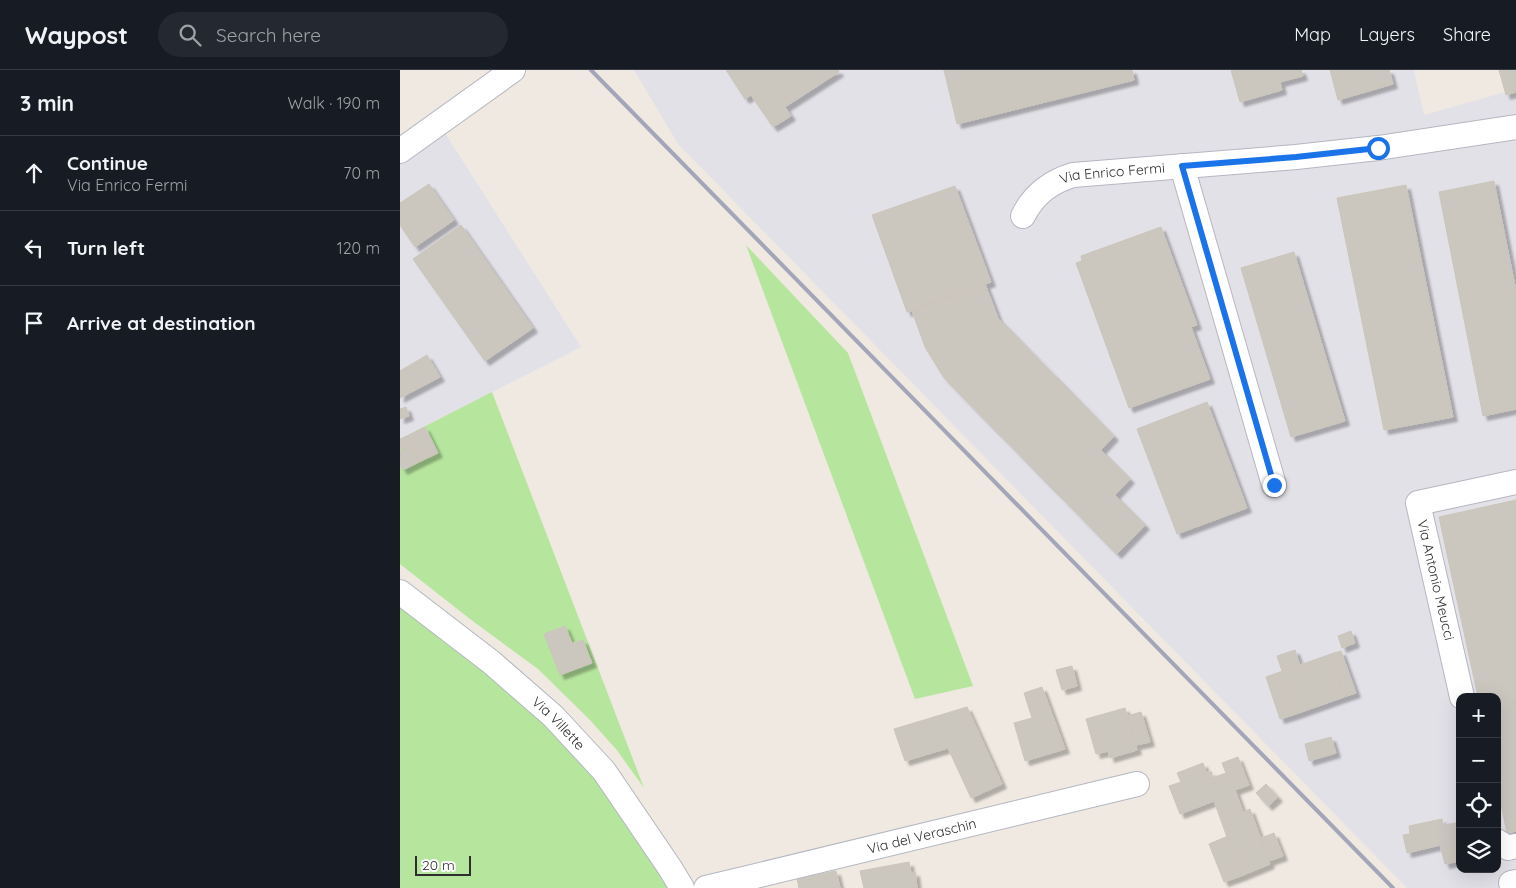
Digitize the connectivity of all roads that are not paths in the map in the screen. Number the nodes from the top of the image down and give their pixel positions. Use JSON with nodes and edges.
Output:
{"nodes":[{"id":1,"x":513,"y":70,"type":"edge"},
{"id":2,"x":1516,"y":127,"type":"edge"},
{"id":3,"x":400,"y":151,"type":"edge"},
{"id":4,"x":1182,"y":166,"type":"junction"},
{"id":5,"x":1023,"y":216,"type":"dead end"},
{"id":6,"x":1516,"y":482,"type":"edge"},
{"id":7,"x":1274,"y":485,"type":"dead end"},
{"id":8,"x":400,"y":592,"type":"edge"},
{"id":9,"x":1461,"y":693,"type":"edge"},
{"id":10,"x":1137,"y":784,"type":"dead end"},
{"id":11,"x":1501,"y":844,"type":"edge"},
{"id":12,"x":1516,"y":846,"type":"edge"},
{"id":13,"x":682,"y":888,"type":"edge"},
{"id":14,"x":706,"y":888,"type":"edge"}],
"edges":[{"from":1,"to":3,"type":"street"},
{"from":2,"to":4,"type":"street","name":"Via Enrico Fermi"},
{"from":4,"to":5,"type":"street","name":"Via Enrico Fermi"},
{"from":4,"to":7,"type":"street"},
{"from":6,"to":9,"type":"street","name":"Via Antonio Meucci"},
{"from":8,"to":13,"type":"street","name":"Via Villette"},
{"from":10,"to":14,"type":"street","name":"Via del Veraschin"},
{"from":11,"to":12,"type":"street"}]}
